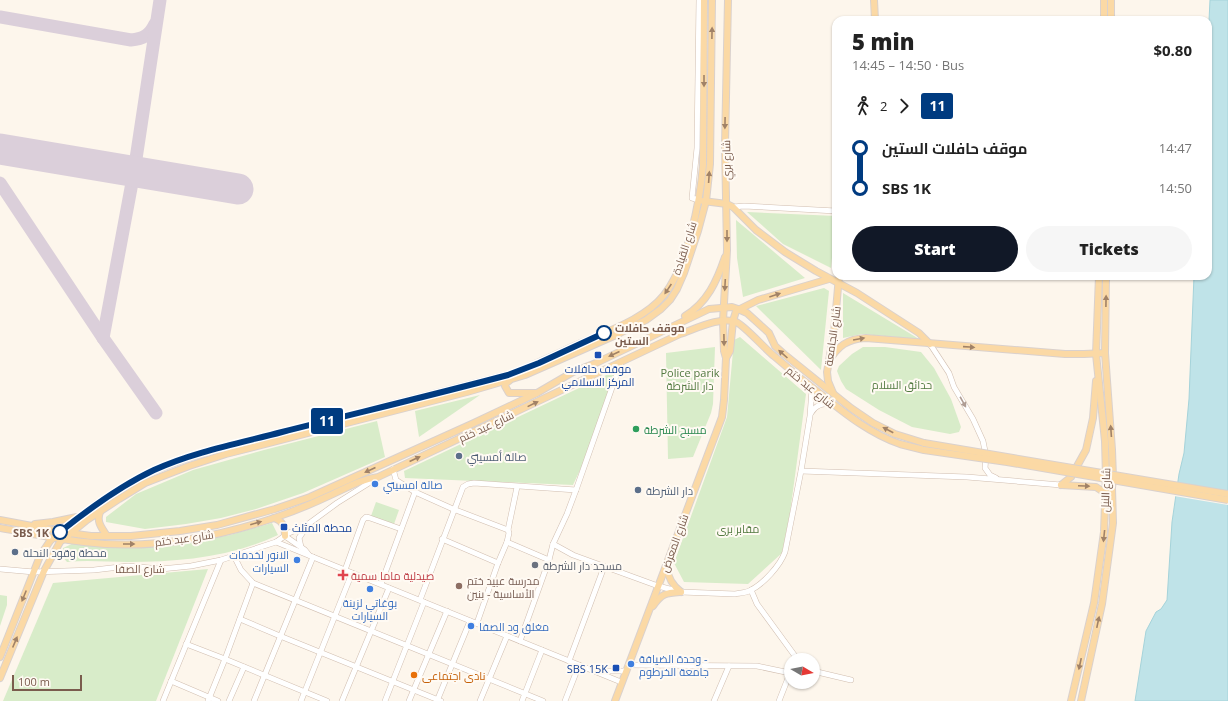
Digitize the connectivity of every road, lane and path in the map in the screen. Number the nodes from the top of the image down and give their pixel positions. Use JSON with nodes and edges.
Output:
{"nodes":[{"id":1,"x":699,"y":0,"type":"edge"},
{"id":2,"x":704,"y":0,"type":"edge"},
{"id":3,"x":712,"y":0,"type":"edge"},
{"id":4,"x":728,"y":0,"type":"edge"},
{"id":5,"x":874,"y":0,"type":"edge"},
{"id":6,"x":1104,"y":0,"type":"edge"},
{"id":7,"x":1111,"y":0,"type":"edge"},
{"id":8,"x":875,"y":16,"type":"edge"},
{"id":9,"x":1104,"y":16,"type":"edge"},
{"id":10,"x":1111,"y":16,"type":"edge"},
{"id":11,"x":696,"y":199,"type":"junction"},
{"id":12,"x":706,"y":201,"type":"junction"},
{"id":13,"x":727,"y":204,"type":"junction"},
{"id":14,"x":733,"y":207,"type":"junction"},
{"id":15,"x":832,"y":211,"type":"edge"},
{"id":16,"x":727,"y":250,"type":"junction"},
{"id":17,"x":828,"y":279,"type":"junction"},
{"id":18,"x":838,"y":280,"type":"edge"},
{"id":19,"x":1099,"y":280,"type":"edge"},
{"id":20,"x":1106,"y":280,"type":"edge"},
{"id":21,"x":838,"y":283,"type":"junction"},
{"id":22,"x":724,"y":307,"type":"junction"},
{"id":23,"x":738,"y":309,"type":"junction"},
{"id":24,"x":723,"y":321,"type":"junction"},
{"id":25,"x":733,"y":321,"type":"junction"},
{"id":26,"x":669,"y":328,"type":"junction"},
{"id":27,"x":930,"y":344,"type":"junction"},
{"id":28,"x":1105,"y":353,"type":"junction"},
{"id":29,"x":1096,"y":354,"type":"junction"},
{"id":30,"x":726,"y":358,"type":"junction"},
{"id":31,"x":829,"y":361,"type":"junction"},
{"id":32,"x":621,"y":362,"type":"junction"},
{"id":33,"x":1098,"y":375,"type":"junction"},
{"id":34,"x":510,"y":380,"type":"junction"},
{"id":35,"x":812,"y":389,"type":"junction"},
{"id":36,"x":537,"y":393,"type":"junction"},
{"id":37,"x":833,"y":394,"type":"junction"},
{"id":38,"x":832,"y":404,"type":"junction"},
{"id":39,"x":380,"y":407,"type":"junction"},
{"id":40,"x":382,"y":414,"type":"junction"},
{"id":41,"x":810,"y":416,"type":"junction"},
{"id":42,"x":924,"y":446,"type":"junction"},
{"id":43,"x":393,"y":469,"type":"junction"},
{"id":44,"x":801,"y":471,"type":"junction"},
{"id":45,"x":378,"y":477,"type":"junction"},
{"id":46,"x":999,"y":480,"type":"junction"},
{"id":47,"x":1061,"y":485,"type":"junction"},
{"id":48,"x":517,"y":487,"type":"junction"},
{"id":49,"x":576,"y":490,"type":"junction"},
{"id":50,"x":415,"y":492,"type":"junction"},
{"id":51,"x":1105,"y":493,"type":"junction"},
{"id":52,"x":1228,"y":494,"type":"edge"},
{"id":53,"x":1228,"y":500,"type":"edge"},
{"id":54,"x":453,"y":509,"type":"junction"},
{"id":55,"x":100,"y":512,"type":"junction"},
{"id":56,"x":80,"y":516,"type":"junction"},
{"id":57,"x":274,"y":518,"type":"junction"},
{"id":58,"x":0,"y":520,"type":"edge"},
{"id":59,"x":27,"y":525,"type":"junction"},
{"id":60,"x":307,"y":525,"type":"junction"},
{"id":61,"x":3,"y":529,"type":"edge"},
{"id":62,"x":401,"y":529,"type":"junction"},
{"id":63,"x":508,"y":530,"type":"junction"},
{"id":64,"x":60,"y":532,"type":"junction"},
{"id":65,"x":69,"y":533,"type":"junction"},
{"id":66,"x":107,"y":536,"type":"junction"},
{"id":67,"x":285,"y":536,"type":"junction"},
{"id":68,"x":54,"y":537,"type":"junction"},
{"id":69,"x":63,"y":539,"type":"junction"},
{"id":70,"x":442,"y":539,"type":"junction"},
{"id":71,"x":276,"y":542,"type":"junction"},
{"id":72,"x":507,"y":542,"type":"junction"},
{"id":73,"x":553,"y":544,"type":"junction"},
{"id":74,"x":301,"y":547,"type":"junction"},
{"id":75,"x":234,"y":556,"type":"junction"},
{"id":76,"x":311,"y":556,"type":"junction"},
{"id":77,"x":221,"y":560,"type":"junction"},
{"id":78,"x":549,"y":560,"type":"junction"},
{"id":79,"x":498,"y":563,"type":"junction"},
{"id":80,"x":667,"y":563,"type":"junction"},
{"id":81,"x":604,"y":567,"type":"junction"},
{"id":82,"x":0,"y":569,"type":"edge"},
{"id":83,"x":345,"y":570,"type":"junction"},
{"id":84,"x":44,"y":571,"type":"junction"},
{"id":85,"x":34,"y":572,"type":"junction"},
{"id":86,"x":352,"y":573,"type":"junction"},
{"id":87,"x":253,"y":583,"type":"junction"},
{"id":88,"x":381,"y":584,"type":"junction"},
{"id":89,"x":658,"y":586,"type":"junction"},
{"id":90,"x":389,"y":588,"type":"junction"},
{"id":91,"x":751,"y":590,"type":"junction"},
{"id":92,"x":681,"y":592,"type":"junction"},
{"id":93,"x":295,"y":600,"type":"junction"},
{"id":94,"x":422,"y":601,"type":"junction"},
{"id":95,"x":447,"y":611,"type":"junction"},
{"id":96,"x":648,"y":614,"type":"junction"},
{"id":97,"x":334,"y":616,"type":"junction"},
{"id":98,"x":240,"y":618,"type":"junction"},
{"id":99,"x":470,"y":621,"type":"junction"},
{"id":100,"x":477,"y":623,"type":"junction"},
{"id":101,"x":371,"y":630,"type":"junction"},
{"id":102,"x":280,"y":636,"type":"junction"},
{"id":103,"x":507,"y":636,"type":"junction"},
{"id":104,"x":520,"y":641,"type":"junction"},
{"id":105,"x":3,"y":642,"type":"edge"},
{"id":106,"x":186,"y":644,"type":"junction"},
{"id":107,"x":407,"y":646,"type":"junction"},
{"id":108,"x":542,"y":650,"type":"junction"},
{"id":109,"x":320,"y":652,"type":"junction"},
{"id":110,"x":793,"y":653,"type":"edge"},
{"id":111,"x":428,"y":655,"type":"junction"},
{"id":112,"x":0,"y":657,"type":"edge"},
{"id":113,"x":225,"y":659,"type":"junction"},
{"id":114,"x":569,"y":661,"type":"junction"},
{"id":115,"x":452,"y":664,"type":"junction"},
{"id":116,"x":579,"y":665,"type":"junction"},
{"id":117,"x":729,"y":666,"type":"junction"},
{"id":118,"x":244,"y":667,"type":"junction"},
{"id":119,"x":356,"y":667,"type":"junction"},
{"id":120,"x":627,"y":668,"type":"junction"},
{"id":121,"x":784,"y":671,"type":"edge"},
{"id":122,"x":595,"y":672,"type":"junction"},
{"id":123,"x":820,"y":673,"type":"edge"},
{"id":124,"x":264,"y":676,"type":"junction"},
{"id":125,"x":0,"y":678,"type":"edge"},
{"id":126,"x":489,"y":678,"type":"junction"},
{"id":127,"x":851,"y":680,"type":"dead end"},
{"id":128,"x":171,"y":681,"type":"junction"},
{"id":129,"x":392,"y":682,"type":"junction"},
{"id":130,"x":622,"y":682,"type":"junction"},
{"id":131,"x":784,"y":688,"type":"edge"},
{"id":132,"x":414,"y":690,"type":"junction"},
{"id":133,"x":304,"y":692,"type":"junction"},
{"id":134,"x":525,"y":694,"type":"junction"},
{"id":135,"x":209,"y":699,"type":"edge"},
{"id":136,"x":163,"y":701,"type":"edge"},
{"id":137,"x":218,"y":701,"type":"edge"},
{"id":138,"x":229,"y":701,"type":"edge"},
{"id":139,"x":254,"y":701,"type":"edge"},
{"id":140,"x":301,"y":701,"type":"edge"},
{"id":141,"x":327,"y":701,"type":"edge"},
{"id":142,"x":342,"y":701,"type":"edge"},
{"id":143,"x":385,"y":701,"type":"edge"},
{"id":144,"x":409,"y":701,"type":"edge"},
{"id":145,"x":439,"y":701,"type":"edge"},
{"id":146,"x":480,"y":701,"type":"edge"},
{"id":147,"x":522,"y":701,"type":"edge"},
{"id":148,"x":543,"y":701,"type":"edge"},
{"id":149,"x":565,"y":701,"type":"edge"},
{"id":150,"x":615,"y":701,"type":"edge"},
{"id":151,"x":714,"y":701,"type":"edge"},
{"id":152,"x":778,"y":701,"type":"edge"},
{"id":153,"x":1071,"y":701,"type":"edge"},
{"id":154,"x":1081,"y":701,"type":"edge"}],
"edges":[{"from":1,"to":11,"type":"street","name":"شارع القيادة"},
{"from":2,"to":11,"type":"main road","name":"شارع القيادة","one_way":true},
{"from":12,"to":3,"type":"main road","name":"شارع القيادة","one_way":true},
{"from":4,"to":13,"type":"main road","name":"شارع بري","one_way":true},
{"from":5,"to":8,"type":"main road"},
{"from":6,"to":9,"type":"main road"},
{"from":7,"to":10,"type":"main road"},
{"from":11,"to":12,"type":"main road"},
{"from":11,"to":39,"type":"main road","name":"شارع القيادة","one_way":true},
{"from":12,"to":13,"type":"main road"},
{"from":12,"to":34,"type":"main road","name":"شارع القيادة"},
{"from":13,"to":14,"type":"main road"},
{"from":13,"to":16,"type":"main road","name":"شارع بري","one_way":true},
{"from":14,"to":15,"type":"street"},
{"from":14,"to":17,"type":"main road"},
{"from":16,"to":22,"type":"main road","name":"شارع بري","one_way":true},
{"from":16,"to":26,"type":"main road"},
{"from":17,"to":21,"type":"main road"},
{"from":23,"to":17,"type":"main road","one_way":true},
{"from":18,"to":21,"type":"main road","name":"شارع الجامعة"},
{"from":19,"to":29,"type":"main road","name":"شارع النيل"},
{"from":28,"to":20,"type":"main road","name":"شارع النيل","one_way":true},
{"from":21,"to":27,"type":"main road"},
{"from":21,"to":31,"type":"main road","name":"شارع الجامعة"},
{"from":22,"to":23,"type":"main road","name":"شارع عبد ختم"},
{"from":22,"to":24,"type":"main road","name":"شارع بري"},
{"from":22,"to":26,"type":"main road","name":"شارع عبد ختم"},
{"from":23,"to":25,"type":"main road","name":"شارع المعرض"},
{"from":37,"to":23,"type":"main road","name":"شارع عبد ختم","one_way":true},
{"from":24,"to":25,"type":"main road","name":"شارع عبد ختم"},
{"from":24,"to":30,"type":"main road","name":"شارع المعرض","one_way":true},
{"from":24,"to":32,"type":"main road","name":"شارع عبد ختم"},
{"from":25,"to":30,"type":"main road","name":"شارع المعرض"},
{"from":25,"to":35,"type":"main road","name":"شارع عبد ختم"},
{"from":26,"to":36,"type":"main road","name":"شارع عبد ختم","one_way":true},
{"from":27,"to":29,"type":"main road","one_way":true},
{"from":31,"to":27,"type":"main road","one_way":true},
{"from":27,"to":46,"type":"street","one_way":true},
{"from":28,"to":29,"type":"main road"},
{"from":154,"to":28,"type":"main road","name":"شارع النيل","one_way":true},
{"from":29,"to":33,"type":"main road","name":"شارع النيل"},
{"from":30,"to":80,"type":"main road","name":"شارع المعرض"},
{"from":31,"to":37,"type":"main road","name":"شارع الجامعة"},
{"from":43,"to":32,"type":"main road","name":"شارع عبد ختم","one_way":true},
{"from":32,"to":49,"type":"street"},
{"from":33,"to":47,"type":"main road"},
{"from":33,"to":51,"type":"main road","name":"شارع النيل"},
{"from":34,"to":36,"type":"main road"},
{"from":34,"to":40,"type":"main road","name":"شارع القيادة"},
{"from":35,"to":38,"type":"main road","name":"شارع عبد ختم"},
{"from":35,"to":41,"type":"street"},
{"from":36,"to":66,"type":"main road","name":"شارع عبد ختم","one_way":true},
{"from":42,"to":37,"type":"main road","name":"شارع عبد ختم","one_way":true},
{"from":38,"to":41,"type":"street"},
{"from":38,"to":42,"type":"main road","name":"شارع عبد ختم"},
{"from":39,"to":40,"type":"main road"},
{"from":39,"to":56,"type":"main road","name":"شارع القيادة"},
{"from":40,"to":55,"type":"main road","name":"شارع القيادة"},
{"from":41,"to":44,"type":"street"},
{"from":42,"to":52,"type":"main road","bridge":true},
{"from":42,"to":53,"type":"main road","bridge":true},
{"from":43,"to":45,"type":"main road","name":"شارع عبد ختم"},
{"from":43,"to":50,"type":"street"},
{"from":44,"to":46,"type":"street"},
{"from":44,"to":91,"type":"street"},
{"from":45,"to":57,"type":"main road","name":"شارع عبد ختم"},
{"from":45,"to":60,"type":"street","name":"شارع الصفا"},
{"from":46,"to":47,"type":"street"},
{"from":47,"to":51,"type":"main road","one_way":true},
{"from":48,"to":49,"type":"street"},
{"from":48,"to":54,"type":"street"},
{"from":48,"to":63,"type":"street"},
{"from":49,"to":73,"type":"street"},
{"from":50,"to":54,"type":"street"},
{"from":50,"to":62,"type":"street"},
{"from":51,"to":153,"type":"main road","name":"شارع النيل","one_way":true},
{"from":54,"to":63,"type":"street"},
{"from":54,"to":70,"type":"street"},
{"from":55,"to":65,"type":"main road","name":"شارع القيادة"},
{"from":55,"to":66,"type":"main road"},
{"from":56,"to":59,"type":"main road"},
{"from":56,"to":64,"type":"main road","name":"شارع القيادة"},
{"from":57,"to":67,"type":"main road"},
{"from":69,"to":57,"type":"main road","name":"شارع عبد ختم","one_way":true},
{"from":58,"to":59,"type":"main road","name":"شارع عبد ختم"},
{"from":59,"to":64,"type":"main road","name":"شارع عبد ختم"},
{"from":60,"to":67,"type":"street","name":"شارع الصفا"},
{"from":60,"to":74,"type":"street"},
{"from":61,"to":68,"type":"main road","name":"شارع عبد ختم"},
{"from":62,"to":83,"type":"street"},
{"from":62,"to":88,"type":"street"},
{"from":63,"to":72,"type":"street"},
{"from":64,"to":65,"type":"main road","name":"شارع عبد ختم"},
{"from":64,"to":68,"type":"main road","name":"شارع القيادة"},
{"from":65,"to":66,"type":"main road","name":"شارع عبد ختم"},
{"from":65,"to":69,"type":"main road","name":"شارع القيادة"},
{"from":67,"to":71,"type":"street","name":"شارع الصفا"},
{"from":67,"to":74,"type":"street"},
{"from":68,"to":69,"type":"main road","name":"شارع عبد ختم"},
{"from":68,"to":85,"type":"main road","name":"شارع القيادة"},
{"from":69,"to":84,"type":"main road","name":"شارع القيادة"},
{"from":70,"to":79,"type":"street"},
{"from":70,"to":94,"type":"street"},
{"from":71,"to":75,"type":"street","name":"شارع الصفا"},
{"from":71,"to":76,"type":"street"},
{"from":72,"to":78,"type":"street"},
{"from":72,"to":79,"type":"street"},
{"from":73,"to":78,"type":"street"},
{"from":73,"to":81,"type":"street"},
{"from":74,"to":76,"type":"street"},
{"from":75,"to":77,"type":"street","name":"شارع الصفا"},
{"from":75,"to":87,"type":"street"},
{"from":76,"to":83,"type":"street"},
{"from":76,"to":93,"type":"street"},
{"from":77,"to":84,"type":"street","name":"شارع الصفا"},
{"from":77,"to":106,"type":"street"},
{"from":78,"to":104,"type":"street"},
{"from":79,"to":100,"type":"street"},
{"from":80,"to":89,"type":"main road","name":"شارع المعرض"},
{"from":80,"to":92,"type":"main road"},
{"from":81,"to":89,"type":"street"},
{"from":81,"to":114,"type":"street"},
{"from":82,"to":85,"type":"street","name":"شارع الصفا"},
{"from":83,"to":86,"type":"street"},
{"from":84,"to":85,"type":"street","name":"شارع الصفا"},
{"from":125,"to":84,"type":"main road","name":"شارع القيادة","one_way":true},
{"from":85,"to":105,"type":"main road","name":"شارع القيادة","one_way":true},
{"from":86,"to":88,"type":"street"},
{"from":86,"to":97,"type":"street"},
{"from":87,"to":93,"type":"street"},
{"from":87,"to":98,"type":"street"},
{"from":88,"to":90,"type":"street"},
{"from":89,"to":92,"type":"street"},
{"from":89,"to":96,"type":"main road","name":"شارع المعرض"},
{"from":90,"to":94,"type":"street"},
{"from":90,"to":101,"type":"street"},
{"from":91,"to":92,"type":"street"},
{"from":91,"to":110,"type":"street"},
{"from":92,"to":96,"type":"main road"},
{"from":93,"to":97,"type":"street"},
{"from":93,"to":102,"type":"street"},
{"from":94,"to":95,"type":"street"},
{"from":94,"to":107,"type":"street"},
{"from":95,"to":99,"type":"street"},
{"from":95,"to":111,"type":"street"},
{"from":96,"to":120,"type":"main road","name":"شارع المعرض"},
{"from":97,"to":101,"type":"street"},
{"from":97,"to":109,"type":"street"},
{"from":98,"to":102,"type":"street"},
{"from":98,"to":113,"type":"street"},
{"from":99,"to":100,"type":"street"},
{"from":99,"to":115,"type":"street"},
{"from":100,"to":103,"type":"street"},
{"from":101,"to":107,"type":"street"},
{"from":101,"to":119,"type":"street"},
{"from":102,"to":109,"type":"street"},
{"from":102,"to":124,"type":"street"},
{"from":103,"to":104,"type":"street"},
{"from":103,"to":126,"type":"street"},
{"from":104,"to":108,"type":"street"},
{"from":105,"to":112,"type":"main road","name":"شارع القيادة"},
{"from":106,"to":113,"type":"street"},
{"from":106,"to":128,"type":"street"},
{"from":107,"to":111,"type":"street"},
{"from":107,"to":129,"type":"street"},
{"from":108,"to":114,"type":"street"},
{"from":108,"to":134,"type":"street"},
{"from":109,"to":119,"type":"street"},
{"from":109,"to":133,"type":"street"},
{"from":111,"to":115,"type":"street"},
{"from":111,"to":132,"type":"street"},
{"from":113,"to":118,"type":"street"},
{"from":113,"to":135,"type":"street"},
{"from":114,"to":116,"type":"street"},
{"from":115,"to":126,"type":"street"},
{"from":115,"to":145,"type":"street"},
{"from":116,"to":122,"type":"street"},
{"from":116,"to":149,"type":"street"},
{"from":117,"to":120,"type":"street"},
{"from":117,"to":121,"type":"street"},
{"from":117,"to":151,"type":"street"},
{"from":118,"to":124,"type":"street"},
{"from":118,"to":138,"type":"street"},
{"from":119,"to":129,"type":"street"},
{"from":119,"to":142,"type":"street"},
{"from":120,"to":122,"type":"street"},
{"from":120,"to":130,"type":"main road","name":"شارع المعرض"},
{"from":122,"to":130,"type":"street"},
{"from":123,"to":127,"type":"street"},
{"from":124,"to":133,"type":"street"},
{"from":124,"to":139,"type":"street"},
{"from":126,"to":134,"type":"street"},
{"from":126,"to":146,"type":"street"},
{"from":128,"to":135,"type":"street"},
{"from":128,"to":136,"type":"street"},
{"from":129,"to":132,"type":"street"},
{"from":129,"to":143,"type":"street"},
{"from":130,"to":150,"type":"main road","name":"شارع المعرض"},
{"from":131,"to":152,"type":"street"},
{"from":132,"to":144,"type":"street"},
{"from":132,"to":145,"type":"street"},
{"from":133,"to":140,"type":"street"},
{"from":133,"to":141,"type":"street"},
{"from":134,"to":147,"type":"street"},
{"from":134,"to":148,"type":"street"},
{"from":135,"to":137,"type":"street"}]}
